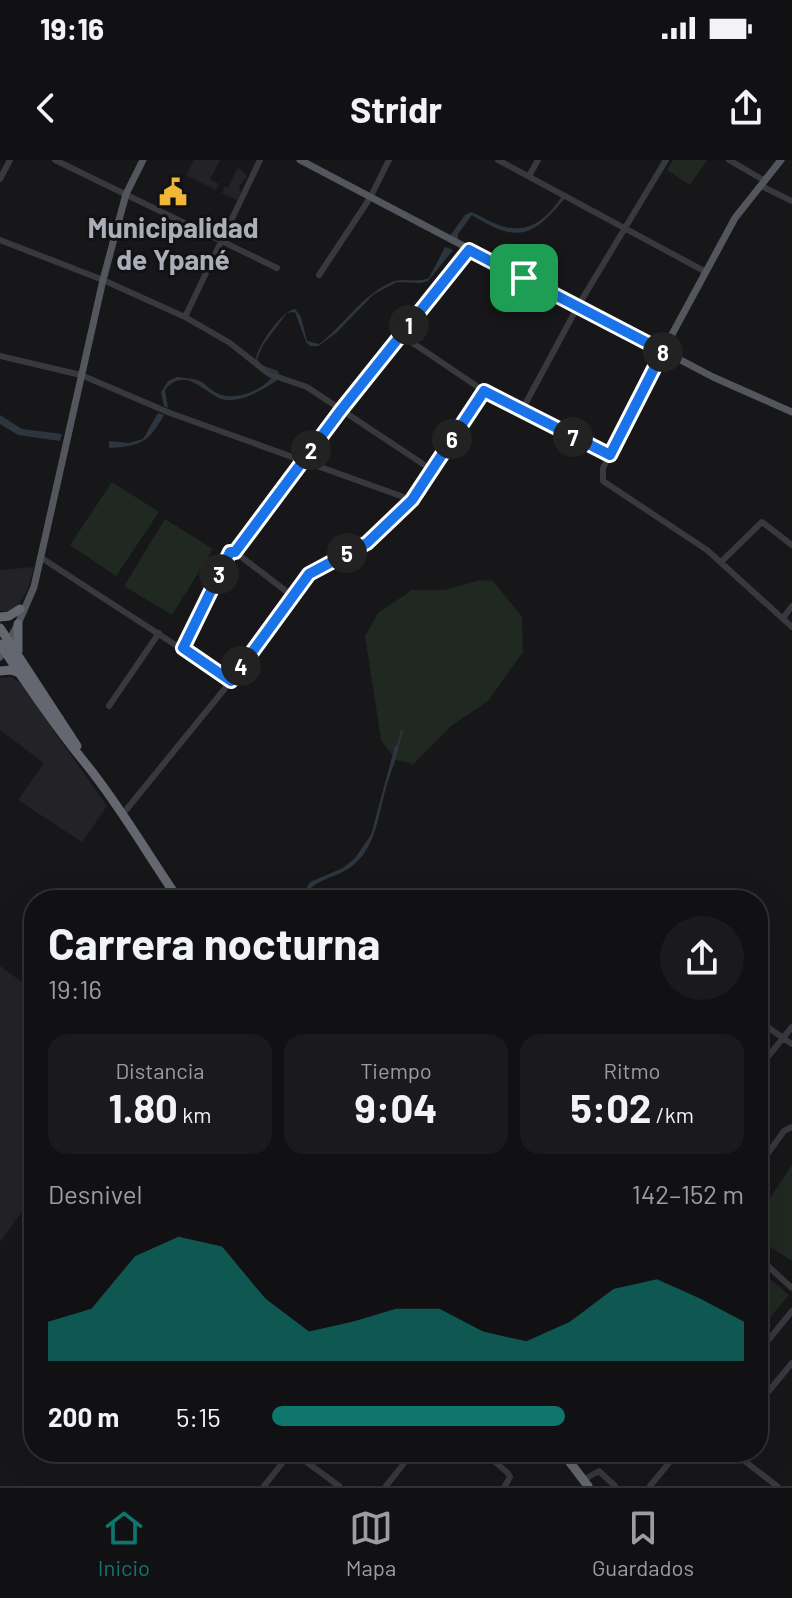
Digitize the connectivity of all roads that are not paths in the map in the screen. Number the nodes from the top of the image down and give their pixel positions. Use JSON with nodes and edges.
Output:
{"nodes":[{"id":1,"x":10,"y":160,"type":"edge"},
{"id":2,"x":55,"y":160,"type":"edge"},
{"id":3,"x":143,"y":160,"type":"edge"},
{"id":4,"x":260,"y":160,"type":"edge"},
{"id":5,"x":300,"y":160,"type":"edge"},
{"id":6,"x":389,"y":160,"type":"edge"},
{"id":7,"x":498,"y":160,"type":"edge"},
{"id":8,"x":538,"y":160,"type":"edge"},
{"id":9,"x":666,"y":160,"type":"edge"},
{"id":10,"x":729,"y":160,"type":"edge"},
{"id":11,"x":781,"y":160,"type":"edge"},
{"id":12,"x":529,"y":176,"type":"junction"},
{"id":13,"x":0,"y":179,"type":"edge"},
{"id":14,"x":763,"y":183,"type":"junction"},
{"id":15,"x":126,"y":194,"type":"junction"},
{"id":16,"x":370,"y":198,"type":"junction"},
{"id":17,"x":792,"y":201,"type":"edge"},
{"id":18,"x":623,"y":227,"type":"junction"},
{"id":19,"x":0,"y":240,"type":"edge"},
{"id":20,"x":222,"y":240,"type":"junction"},
{"id":21,"x":465,"y":248,"type":"junction"},
{"id":22,"x":277,"y":268,"type":"dead end"},
{"id":23,"x":706,"y":272,"type":"junction"},
{"id":24,"x":319,"y":275,"type":"dead end"},
{"id":25,"x":103,"y":280,"type":"junction"},
{"id":26,"x":578,"y":306,"type":"junction"},
{"id":27,"x":185,"y":317,"type":"junction"},
{"id":28,"x":401,"y":335,"type":"junction"},
{"id":29,"x":663,"y":351,"type":"junction"},
{"id":30,"x":0,"y":356,"type":"edge"},
{"id":31,"x":81,"y":375,"type":"junction"},
{"id":32,"x":484,"y":391,"type":"junction"},
{"id":33,"x":341,"y":410,"type":"junction"},
{"id":34,"x":522,"y":410,"type":"junction"},
{"id":35,"x":792,"y":412,"type":"edge"},
{"id":36,"x":610,"y":455,"type":"junction"},
{"id":37,"x":304,"y":459,"type":"junction"},
{"id":38,"x":432,"y":470,"type":"junction"},
{"id":39,"x":412,"y":500,"type":"junction"},
{"id":40,"x":792,"y":545,"type":"edge"},
{"id":41,"x":235,"y":552,"type":"junction"},
{"id":42,"x":40,"y":557,"type":"junction"},
{"id":43,"x":721,"y":562,"type":"junction"},
{"id":44,"x":35,"y":578,"type":"junction"},
{"id":45,"x":291,"y":595,"type":"junction"},
{"id":46,"x":792,"y":606,"type":"edge"},
{"id":47,"x":20,"y":609,"type":"junction"},
{"id":48,"x":0,"y":617,"type":"edge"},
{"id":49,"x":783,"y":618,"type":"junction"},
{"id":50,"x":18,"y":624,"type":"junction"},
{"id":51,"x":792,"y":627,"type":"edge"},
{"id":52,"x":159,"y":633,"type":"junction"},
{"id":53,"x":2,"y":644,"type":"edge"},
{"id":54,"x":183,"y":648,"type":"junction"},
{"id":55,"x":21,"y":658,"type":"junction"},
{"id":56,"x":0,"y":671,"type":"edge"},
{"id":57,"x":21,"y":673,"type":"junction"},
{"id":58,"x":231,"y":681,"type":"junction"},
{"id":59,"x":109,"y":706,"type":"dead end"},
{"id":60,"x":85,"y":763,"type":"junction"},
{"id":61,"x":122,"y":815,"type":"junction"},
{"id":62,"x":172,"y":890,"type":"edge"},
{"id":63,"x":768,"y":1027,"type":"edge"},
{"id":64,"x":792,"y":1027,"type":"edge"},
{"id":65,"x":783,"y":1038,"type":"junction"},
{"id":66,"x":792,"y":1044,"type":"edge"},
{"id":67,"x":768,"y":1057,"type":"edge"},
{"id":68,"x":792,"y":1127,"type":"edge"},
{"id":69,"x":768,"y":1153,"type":"edge"},
{"id":70,"x":768,"y":1266,"type":"edge"},
{"id":71,"x":792,"y":1288,"type":"edge"},
{"id":72,"x":792,"y":1311,"type":"edge"},
{"id":73,"x":768,"y":1341,"type":"edge"},
{"id":74,"x":792,"y":1363,"type":"edge"},
{"id":75,"x":768,"y":1392,"type":"edge"},
{"id":76,"x":284,"y":1462,"type":"edge"},
{"id":77,"x":306,"y":1462,"type":"edge"},
{"id":78,"x":405,"y":1462,"type":"edge"},
{"id":79,"x":495,"y":1462,"type":"edge"},
{"id":80,"x":570,"y":1462,"type":"edge"},
{"id":81,"x":670,"y":1462,"type":"edge"},
{"id":82,"x":746,"y":1462,"type":"edge"},
{"id":83,"x":586,"y":1483,"type":"edge"},
{"id":84,"x":264,"y":1486,"type":"edge"},
{"id":85,"x":339,"y":1486,"type":"edge"},
{"id":86,"x":386,"y":1486,"type":"edge"},
{"id":87,"x":505,"y":1486,"type":"edge"},
{"id":88,"x":615,"y":1486,"type":"edge"},
{"id":89,"x":650,"y":1486,"type":"edge"},
{"id":90,"x":777,"y":1486,"type":"edge"}],
"edges":[{"from":1,"to":13,"type":"street"},
{"from":2,"to":15,"type":"street"},
{"from":3,"to":15,"type":"main road"},
{"from":4,"to":20,"type":"street"},
{"from":5,"to":16,"type":"main road"},
{"from":6,"to":16,"type":"street"},
{"from":7,"to":12,"type":"street"},
{"from":8,"to":12,"type":"street"},
{"from":9,"to":18,"type":"street"},
{"from":10,"to":14,"type":"street"},
{"from":11,"to":14,"type":"main road"},
{"from":12,"to":18,"type":"street"},
{"from":14,"to":17,"type":"street"},
{"from":14,"to":23,"type":"main road"},
{"from":15,"to":20,"type":"street"},
{"from":15,"to":25,"type":"main road"},
{"from":16,"to":21,"type":"main road"},
{"from":16,"to":24,"type":"street"},
{"from":18,"to":23,"type":"street"},
{"from":18,"to":26,"type":"street"},
{"from":19,"to":25,"type":"street"},
{"from":20,"to":22,"type":"street"},
{"from":20,"to":27,"type":"street"},
{"from":21,"to":26,"type":"main road"},
{"from":21,"to":28,"type":"street"},
{"from":23,"to":29,"type":"main road"},
{"from":25,"to":27,"type":"street"},
{"from":25,"to":31,"type":"main road"},
{"from":26,"to":29,"type":"main road"},
{"from":26,"to":34,"type":"street"},
{"from":27,"to":33,"type":"street"},
{"from":28,"to":32,"type":"street"},
{"from":28,"to":33,"type":"street"},
{"from":29,"to":35,"type":"main road"},
{"from":29,"to":36,"type":"street"},
{"from":30,"to":31,"type":"street"},
{"from":31,"to":37,"type":"street"},
{"from":31,"to":42,"type":"main road"},
{"from":32,"to":34,"type":"street"},
{"from":32,"to":38,"type":"street"},
{"from":33,"to":37,"type":"street"},
{"from":33,"to":38,"type":"street"},
{"from":34,"to":36,"type":"street"},
{"from":36,"to":43,"type":"street"},
{"from":37,"to":39,"type":"street"},
{"from":37,"to":41,"type":"street"},
{"from":38,"to":39,"type":"street"},
{"from":39,"to":45,"type":"street"},
{"from":40,"to":43,"type":"street"},
{"from":41,"to":45,"type":"street"},
{"from":41,"to":54,"type":"street"},
{"from":42,"to":44,"type":"main road"},
{"from":42,"to":52,"type":"street"},
{"from":43,"to":49,"type":"street"},
{"from":44,"to":47,"type":"main road"},
{"from":44,"to":50,"type":"main road"},
{"from":45,"to":58,"type":"street"},
{"from":46,"to":49,"type":"street"},
{"from":47,"to":48,"type":"highway"},
{"from":47,"to":53,"type":"main road"},
{"from":49,"to":51,"type":"street"},
{"from":50,"to":53,"type":"main road"},
{"from":50,"to":55,"type":"highway"},
{"from":52,"to":54,"type":"street"},
{"from":52,"to":59,"type":"street"},
{"from":53,"to":55,"type":"highway"},
{"from":53,"to":57,"type":"highway"},
{"from":54,"to":58,"type":"street"},
{"from":55,"to":60,"type":"highway"},
{"from":56,"to":57,"type":"highway"},
{"from":57,"to":60,"type":"highway"},
{"from":58,"to":61,"type":"street"},
{"from":60,"to":61,"type":"highway"},
{"from":61,"to":62,"type":"highway"},
{"from":63,"to":65,"type":"street"},
{"from":64,"to":65,"type":"street"},
{"from":65,"to":66,"type":"street"},
{"from":65,"to":67,"type":"street"},
{"from":68,"to":69,"type":"street"},
{"from":70,"to":71,"type":"street"},
{"from":72,"to":73,"type":"street"},
{"from":74,"to":75,"type":"street"},
{"from":76,"to":84,"type":"street"},
{"from":77,"to":85,"type":"street"},
{"from":78,"to":86,"type":"street"},
{"from":79,"to":87,"type":"street"},
{"from":80,"to":83,"type":"highway"},
{"from":81,"to":89,"type":"street"},
{"from":82,"to":90,"type":"street"},
{"from":83,"to":88,"type":"street"}]}
